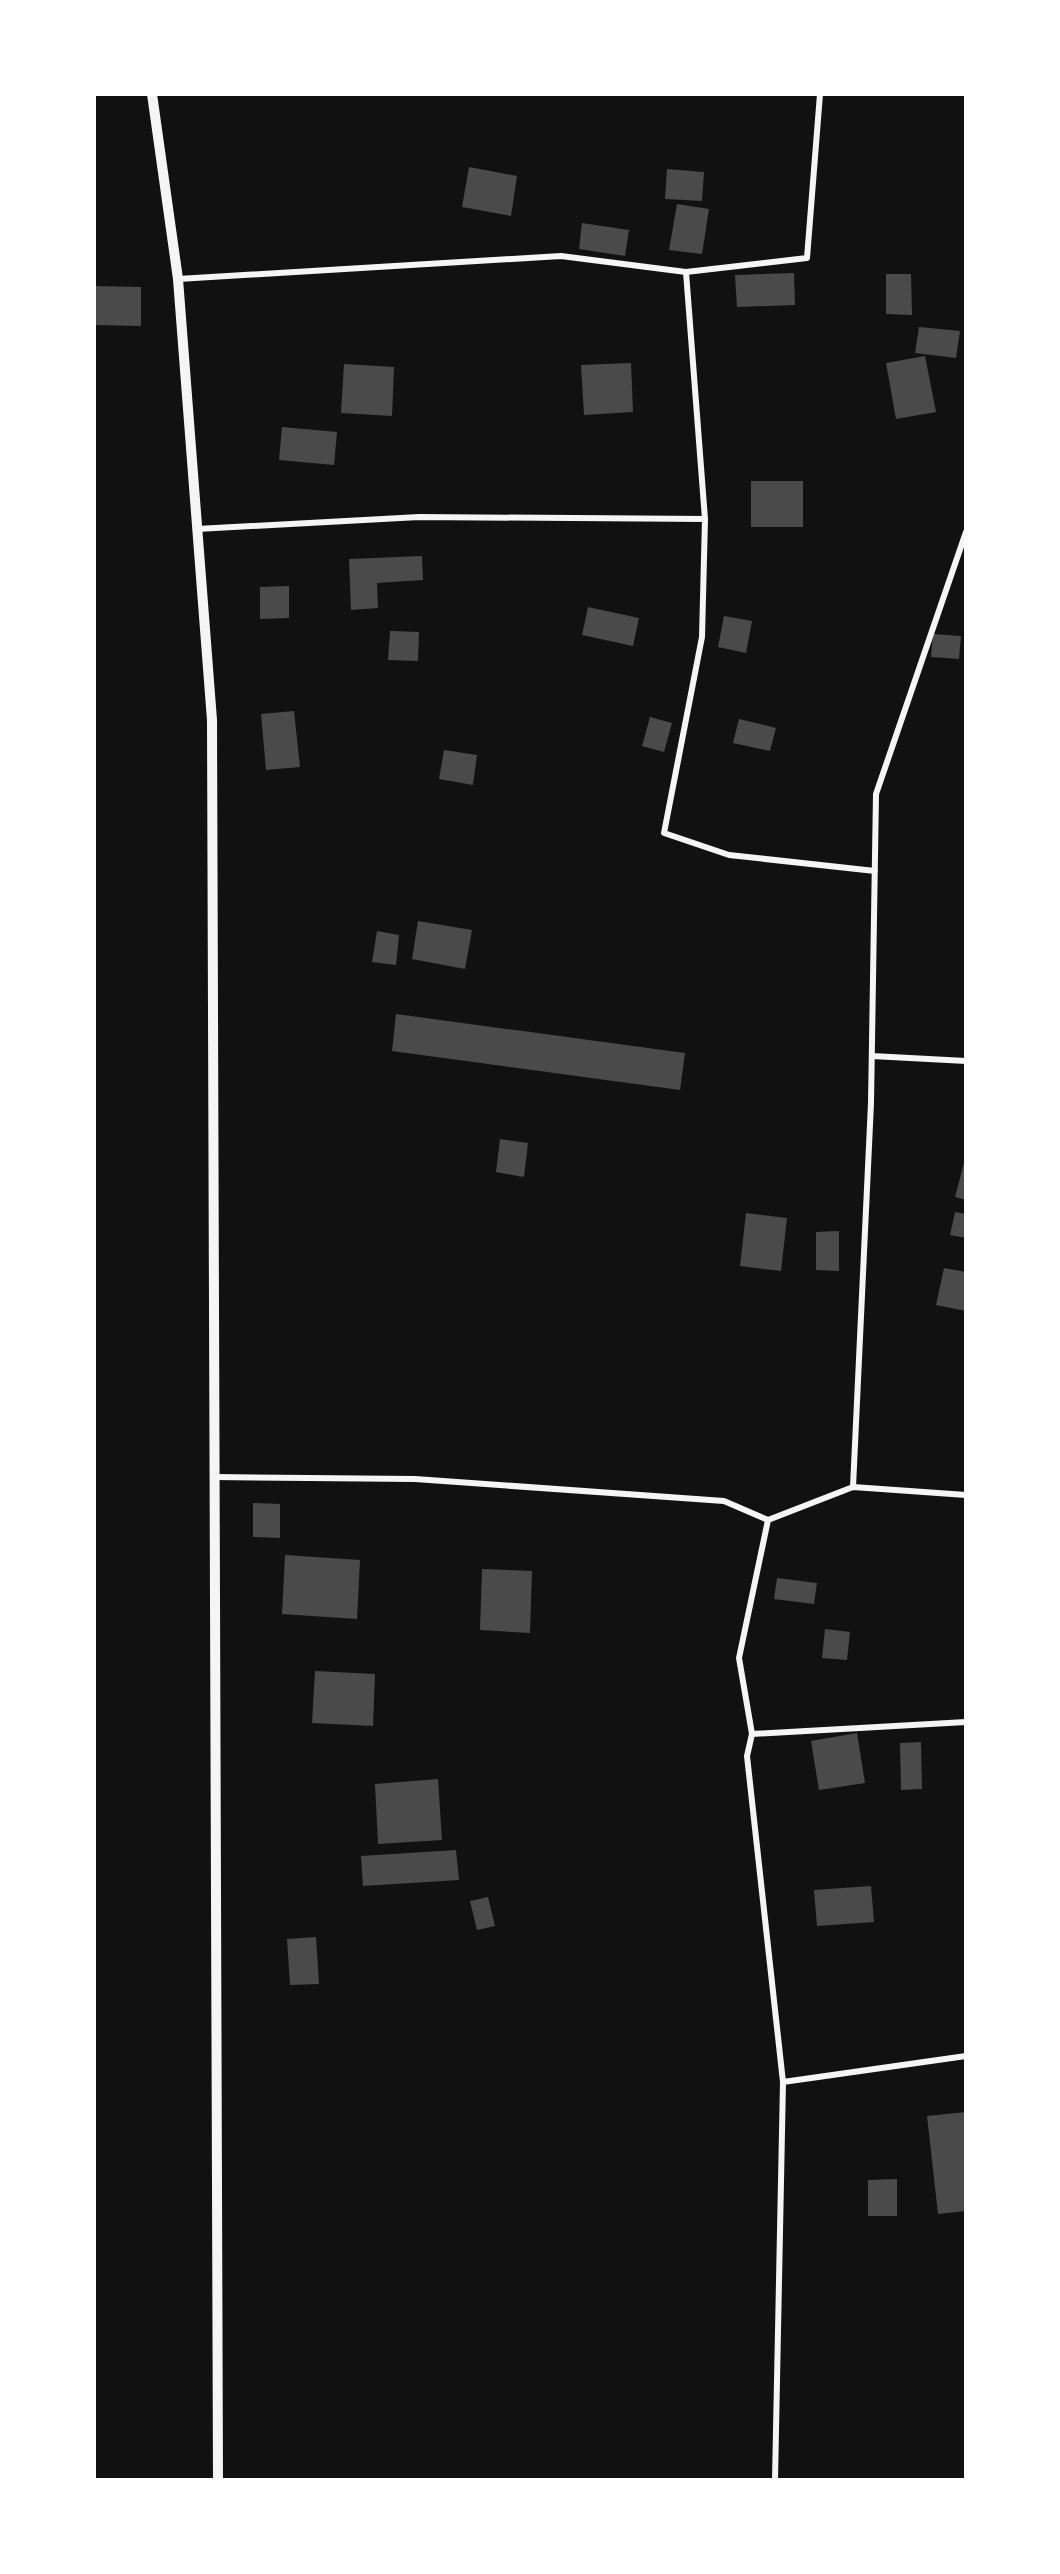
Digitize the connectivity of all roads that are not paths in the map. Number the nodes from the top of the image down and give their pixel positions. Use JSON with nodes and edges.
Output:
{"nodes":[{"id":1,"x":153,"y":94,"type":"edge"},
{"id":2,"x":820,"y":94,"type":"edge"},
{"id":3,"x":686,"y":272,"type":"junction"},
{"id":4,"x":178,"y":279,"type":"junction"},
{"id":5,"x":705,"y":519,"type":"junction"},
{"id":6,"x":197,"y":529,"type":"junction"},
{"id":7,"x":966,"y":532,"type":"edge"},
{"id":8,"x":875,"y":871,"type":"junction"},
{"id":9,"x":872,"y":1056,"type":"junction"},
{"id":10,"x":966,"y":1061,"type":"edge"},
{"id":11,"x":214,"y":1477,"type":"junction"},
{"id":12,"x":853,"y":1487,"type":"junction"},
{"id":13,"x":966,"y":1496,"type":"edge"},
{"id":14,"x":768,"y":1521,"type":"junction"},
{"id":15,"x":966,"y":1722,"type":"edge"},
{"id":16,"x":752,"y":1734,"type":"junction"},
{"id":17,"x":966,"y":2056,"type":"edge"},
{"id":18,"x":783,"y":2082,"type":"junction"},
{"id":19,"x":218,"y":2480,"type":"edge"},
{"id":20,"x":775,"y":2480,"type":"edge"}],
"edges":[{"from":1,"to":4,"type":"street"},
{"from":2,"to":3,"type":"street"},
{"from":3,"to":4,"type":"street"},
{"from":3,"to":5,"type":"street"},
{"from":4,"to":6,"type":"street"},
{"from":5,"to":6,"type":"street"},
{"from":5,"to":8,"type":"street"},
{"from":6,"to":11,"type":"street"},
{"from":7,"to":8,"type":"street"},
{"from":8,"to":9,"type":"street"},
{"from":9,"to":10,"type":"street"},
{"from":9,"to":12,"type":"street"},
{"from":11,"to":14,"type":"street"},
{"from":11,"to":19,"type":"street"},
{"from":12,"to":13,"type":"street"},
{"from":12,"to":14,"type":"street"},
{"from":14,"to":16,"type":"street"},
{"from":15,"to":16,"type":"street"},
{"from":16,"to":18,"type":"street"},
{"from":17,"to":18,"type":"street"},
{"from":18,"to":20,"type":"street"}]}
